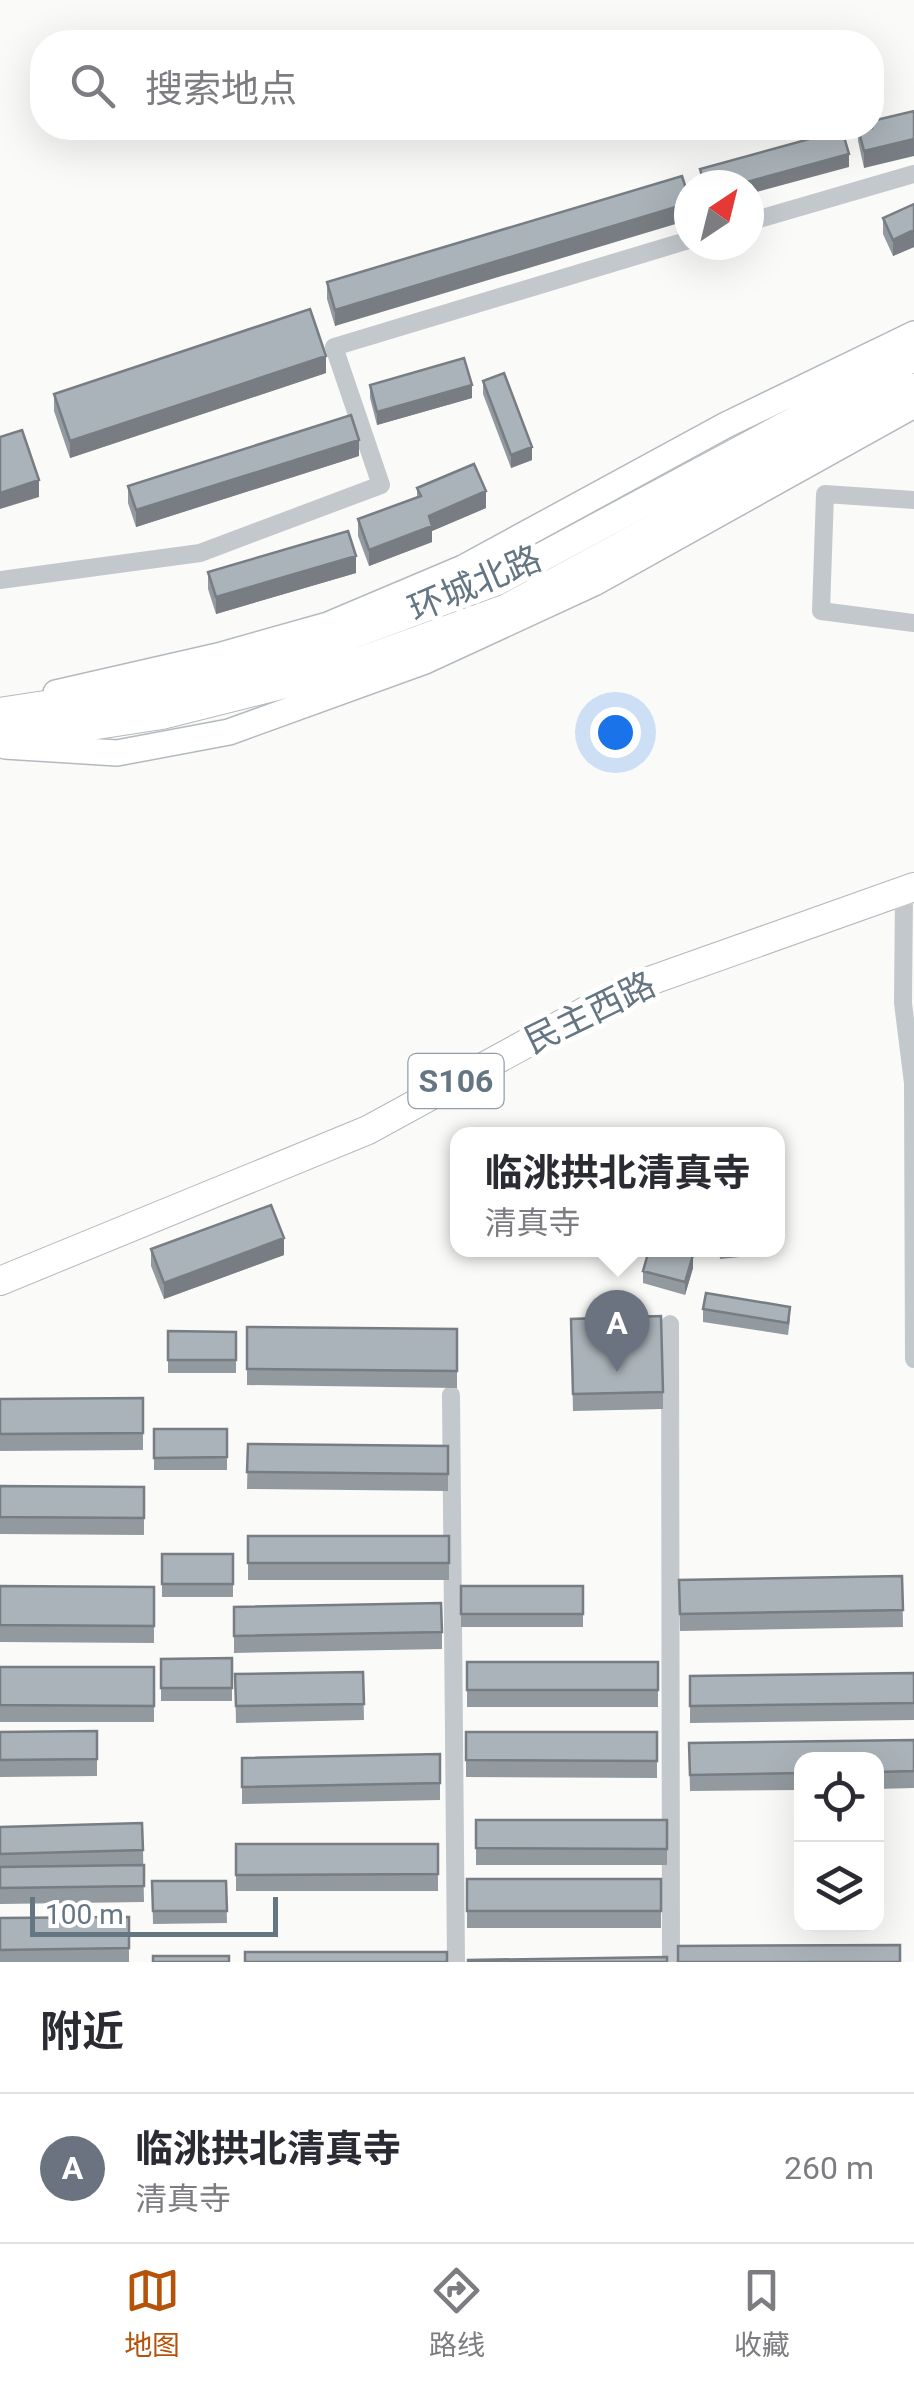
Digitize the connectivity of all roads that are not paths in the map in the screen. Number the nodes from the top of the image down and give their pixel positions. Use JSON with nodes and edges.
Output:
{"nodes":[{"id":1,"x":914,"y":174,"type":"edge"},
{"id":2,"x":764,"y":218,"type":"edge"},
{"id":3,"x":674,"y":245,"type":"edge"},
{"id":4,"x":914,"y":334,"type":"edge"},
{"id":5,"x":914,"y":357,"type":"edge"},
{"id":6,"x":914,"y":388,"type":"edge"},
{"id":7,"x":914,"y":405,"type":"edge"},
{"id":8,"x":914,"y":500,"type":"edge"},
{"id":9,"x":0,"y":580,"type":"edge"},
{"id":10,"x":501,"y":595,"type":"junction"},
{"id":11,"x":914,"y":622,"type":"edge"},
{"id":12,"x":0,"y":710,"type":"edge"},
{"id":13,"x":0,"y":743,"type":"edge"},
{"id":14,"x":909,"y":890,"type":"edge"},
{"id":15,"x":0,"y":1281,"type":"edge"},
{"id":16,"x":670,"y":1324,"type":"dead end"},
{"id":17,"x":914,"y":1359,"type":"edge"},
{"id":18,"x":451,"y":1395,"type":"dead end"},
{"id":19,"x":456,"y":1962,"type":"edge"},
{"id":20,"x":671,"y":1962,"type":"edge"}],
"edges":[{"from":1,"to":2,"type":"street"},
{"from":3,"to":9,"type":"street"},
{"from":4,"to":12,"type":"main road"},
{"from":5,"to":10,"type":"main road","name":"环城北路"},
{"from":6,"to":10,"type":"main road","name":"环城北路"},
{"from":7,"to":13,"type":"main road"},
{"from":8,"to":11,"type":"street"},
{"from":10,"to":12,"type":"main road","name":"环城北路"},
{"from":10,"to":13,"type":"main road","name":"环城北路"},
{"from":14,"to":15,"type":"main road","name":"民主西路","number":"S106"},
{"from":14,"to":17,"type":"street"},
{"from":16,"to":20,"type":"street"},
{"from":18,"to":19,"type":"street"}]}
